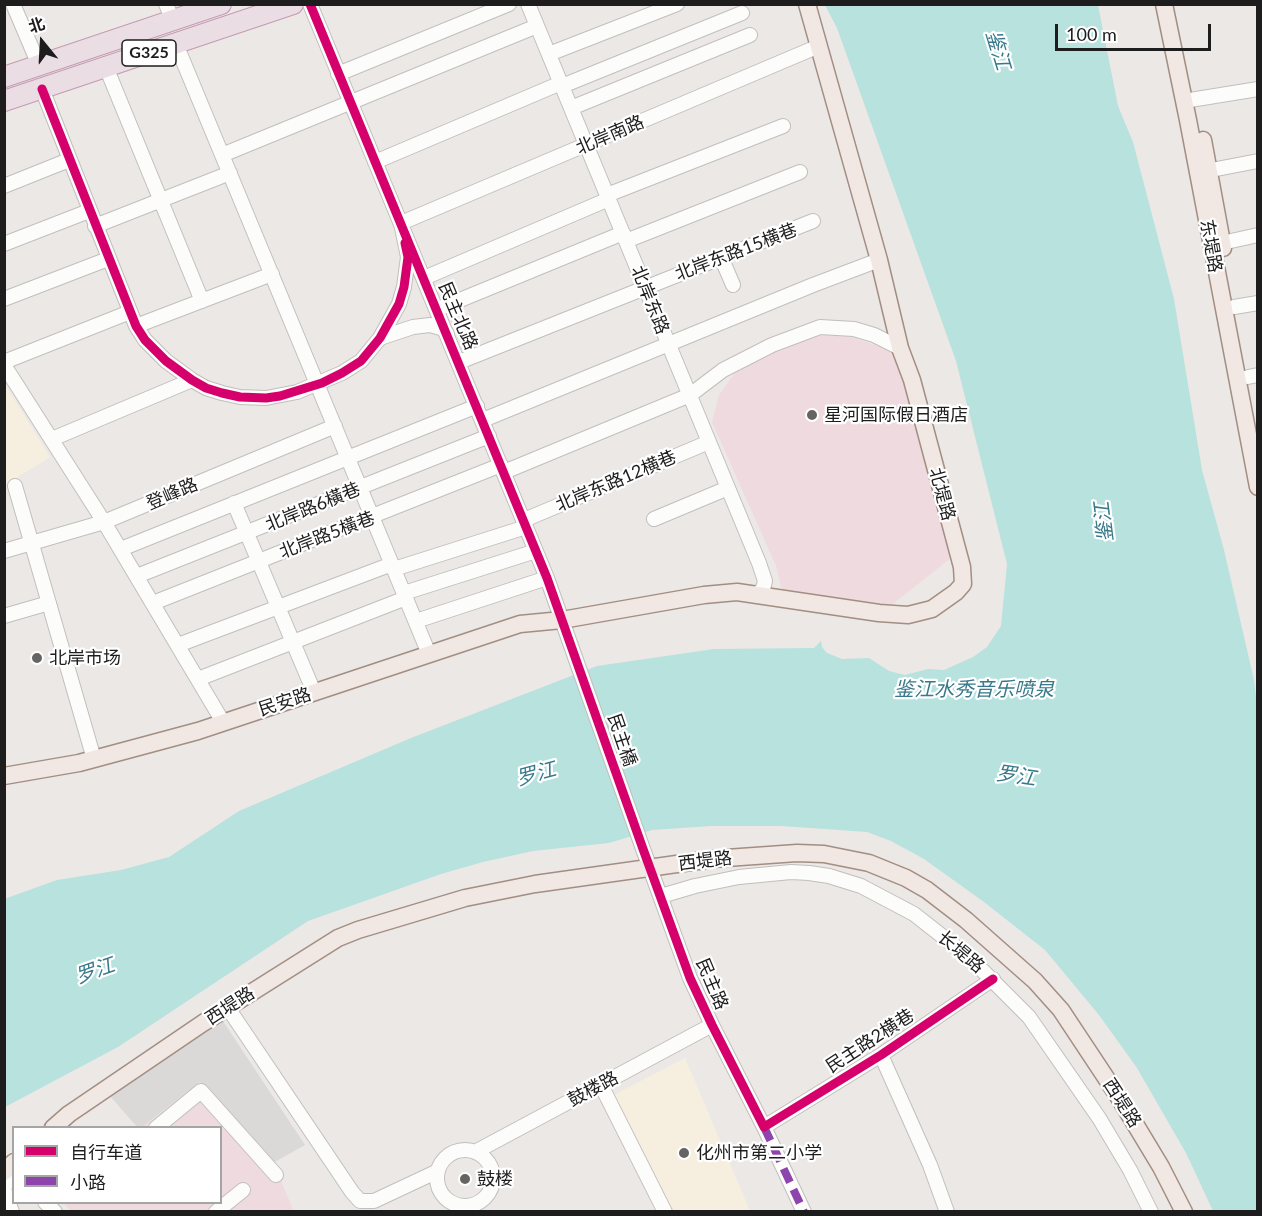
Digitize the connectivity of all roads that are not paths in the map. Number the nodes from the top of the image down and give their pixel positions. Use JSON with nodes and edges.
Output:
{"nodes":[{"id":1,"x":13,"y":4,"type":"edge"},
{"id":2,"x":221,"y":4,"type":"edge"},
{"id":3,"x":293,"y":4,"type":"edge"},
{"id":4,"x":310,"y":4,"type":"edge"},
{"id":5,"x":509,"y":4,"type":"edge"},
{"id":6,"x":528,"y":4,"type":"edge"},
{"id":7,"x":677,"y":4,"type":"edge"},
{"id":8,"x":807,"y":4,"type":"edge"},
{"id":9,"x":1164,"y":4,"type":"edge"},
{"id":10,"x":1175,"y":4,"type":"edge"},
{"id":11,"x":170,"y":13,"type":"edge"},
{"id":12,"x":742,"y":13,"type":"dead end"},
{"id":13,"x":537,"y":26,"type":"junction"},
{"id":14,"x":750,"y":35,"type":"dead end"},
{"id":15,"x":176,"y":44,"type":"junction"},
{"id":16,"x":819,"y":46,"type":"junction"},
{"id":17,"x":549,"y":54,"type":"junction"},
{"id":18,"x":39,"y":65,"type":"junction"},
{"id":19,"x":106,"y":67,"type":"junction"},
{"id":20,"x":338,"y":74,"type":"junction"},
{"id":21,"x":4,"y":77,"type":"edge"},
{"id":22,"x":561,"y":84,"type":"junction"},
{"id":23,"x":42,"y":88,"type":"junction"},
{"id":24,"x":1257,"y":88,"type":"edge"},
{"id":25,"x":1190,"y":100,"type":"junction"},
{"id":26,"x":4,"y":101,"type":"edge"},
{"id":27,"x":350,"y":103,"type":"junction"},
{"id":28,"x":571,"y":108,"type":"junction"},
{"id":29,"x":783,"y":126,"type":"dead end"},
{"id":30,"x":586,"y":144,"type":"junction"},
{"id":31,"x":222,"y":155,"type":"junction"},
{"id":32,"x":69,"y":160,"type":"junction"},
{"id":33,"x":1257,"y":161,"type":"edge"},
{"id":34,"x":375,"y":162,"type":"junction"},
{"id":35,"x":1203,"y":171,"type":"junction"},
{"id":36,"x":800,"y":172,"type":"dead end"},
{"id":37,"x":230,"y":173,"type":"junction"},
{"id":38,"x":4,"y":186,"type":"edge"},
{"id":39,"x":608,"y":197,"type":"junction"},
{"id":40,"x":161,"y":200,"type":"junction"},
{"id":41,"x":89,"y":211,"type":"junction"},
{"id":42,"x":813,"y":221,"type":"dead end"},
{"id":43,"x":401,"y":223,"type":"junction"},
{"id":44,"x":95,"y":226,"type":"junction"},
{"id":45,"x":1257,"y":235,"type":"edge"},
{"id":46,"x":624,"y":237,"type":"junction"},
{"id":47,"x":1222,"y":243,"type":"junction"},
{"id":48,"x":4,"y":244,"type":"edge"},
{"id":49,"x":721,"y":257,"type":"junction"},
{"id":50,"x":108,"y":259,"type":"junction"},
{"id":51,"x":879,"y":260,"type":"junction"},
{"id":52,"x":272,"y":274,"type":"junction"},
{"id":53,"x":424,"y":278,"type":"junction"},
{"id":54,"x":733,"y":285,"type":"dead end"},
{"id":55,"x":645,"y":287,"type":"junction"},
{"id":56,"x":4,"y":299,"type":"edge"},
{"id":57,"x":202,"y":301,"type":"junction"},
{"id":58,"x":1257,"y":303,"type":"edge"},
{"id":59,"x":1234,"y":308,"type":"junction"},
{"id":60,"x":438,"y":309,"type":"junction"},
{"id":61,"x":130,"y":312,"type":"junction"},
{"id":62,"x":136,"y":326,"type":"junction"},
{"id":63,"x":380,"y":338,"type":"junction"},
{"id":64,"x":669,"y":344,"type":"junction"},
{"id":65,"x":452,"y":345,"type":"junction"},
{"id":66,"x":900,"y":348,"type":"junction"},
{"id":67,"x":459,"y":362,"type":"junction"},
{"id":68,"x":4,"y":363,"type":"edge"},
{"id":69,"x":1253,"y":376,"type":"edge"},
{"id":70,"x":192,"y":380,"type":"junction"},
{"id":71,"x":318,"y":384,"type":"junction"},
{"id":72,"x":690,"y":395,"type":"junction"},
{"id":73,"x":477,"y":406,"type":"junction"},
{"id":74,"x":483,"y":420,"type":"junction"},
{"id":75,"x":335,"y":426,"type":"junction"},
{"id":76,"x":1257,"y":428,"type":"edge"},
{"id":77,"x":489,"y":436,"type":"junction"},
{"id":78,"x":52,"y":439,"type":"junction"},
{"id":79,"x":709,"y":442,"type":"junction"},
{"id":80,"x":348,"y":458,"type":"junction"},
{"id":81,"x":503,"y":469,"type":"junction"},
{"id":82,"x":15,"y":486,"type":"dead end"},
{"id":83,"x":1257,"y":487,"type":"edge"},
{"id":84,"x":360,"y":488,"type":"junction"},
{"id":85,"x":728,"y":488,"type":"junction"},
{"id":86,"x":234,"y":503,"type":"junction"},
{"id":87,"x":373,"y":517,"type":"junction"},
{"id":88,"x":654,"y":519,"type":"dead end"},
{"id":89,"x":104,"y":522,"type":"junction"},
{"id":90,"x":525,"y":524,"type":"junction"},
{"id":91,"x":247,"y":533,"type":"junction"},
{"id":92,"x":32,"y":543,"type":"junction"},
{"id":93,"x":121,"y":549,"type":"junction"},
{"id":94,"x":4,"y":551,"type":"edge"},
{"id":95,"x":536,"y":552,"type":"junction"},
{"id":96,"x":259,"y":561,"type":"junction"},
{"id":97,"x":393,"y":566,"type":"junction"},
{"id":98,"x":137,"y":576,"type":"junction"},
{"id":99,"x":547,"y":578,"type":"junction"},
{"id":100,"x":761,"y":588,"type":"junction"},
{"id":101,"x":405,"y":595,"type":"junction"},
{"id":102,"x":49,"y":603,"type":"junction"},
{"id":103,"x":153,"y":603,"type":"junction"},
{"id":104,"x":278,"y":607,"type":"junction"},
{"id":105,"x":4,"y":616,"type":"edge"},
{"id":106,"x":562,"y":620,"type":"junction"},
{"id":107,"x":416,"y":621,"type":"junction"},
{"id":108,"x":293,"y":642,"type":"junction"},
{"id":109,"x":570,"y":642,"type":"joint"},
{"id":110,"x":178,"y":645,"type":"junction"},
{"id":111,"x":429,"y":654,"type":"junction"},
{"id":112,"x":198,"y":679,"type":"junction"},
{"id":113,"x":314,"y":692,"type":"junction"},
{"id":114,"x":223,"y":722,"type":"junction"},
{"id":115,"x":94,"y":759,"type":"junction"},
{"id":116,"x":4,"y":776,"type":"edge"},
{"id":117,"x":643,"y":849,"type":"joint"},
{"id":118,"x":650,"y":868,"type":"junction"},
{"id":119,"x":661,"y":896,"type":"junction"},
{"id":120,"x":993,"y":979,"type":"junction"},
{"id":121,"x":228,"y":1008,"type":"junction"},
{"id":122,"x":712,"y":1025,"type":"junction"},
{"id":123,"x":881,"y":1055,"type":"junction"},
{"id":124,"x":601,"y":1085,"type":"junction"},
{"id":125,"x":55,"y":1126,"type":"edge"},
{"id":126,"x":158,"y":1126,"type":"edge"},
{"id":127,"x":764,"y":1127,"type":"junction"},
{"id":128,"x":475,"y":1152,"type":"junction"},
{"id":129,"x":438,"y":1171,"type":"junction"},
{"id":130,"x":276,"y":1176,"type":"dead end"},
{"id":131,"x":4,"y":1190,"type":"edge"},
{"id":132,"x":243,"y":1190,"type":"dead end"},
{"id":133,"x":484,"y":1207,"type":"edge"},
{"id":134,"x":12,"y":1212,"type":"edge"},
{"id":135,"x":216,"y":1212,"type":"edge"},
{"id":136,"x":665,"y":1212,"type":"edge"},
{"id":137,"x":804,"y":1212,"type":"edge"},
{"id":138,"x":947,"y":1212,"type":"edge"},
{"id":139,"x":1151,"y":1212,"type":"edge"},
{"id":140,"x":1184,"y":1212,"type":"edge"}],
"edges":[{"from":1,"to":18,"type":"street"},
{"from":2,"to":11,"type":"highway","number":"G325"},
{"from":3,"to":15,"type":"highway","number":"G325"},
{"from":4,"to":20,"type":"street","name":"民主北路"},
{"from":5,"to":20,"type":"street"},
{"from":6,"to":13,"type":"street","name":"北岸东路"},
{"from":7,"to":17,"type":"street"},
{"from":8,"to":16,"type":"main road","name":"北堤路"},
{"from":9,"to":25,"type":"main road","name":"东堤路"},
{"from":10,"to":25,"type":"main road","name":"东堤路"},
{"from":11,"to":18,"type":"highway","number":"G325"},
{"from":12,"to":22,"type":"street"},
{"from":13,"to":17,"type":"street","name":"北岸东路"},
{"from":13,"to":27,"type":"street"},
{"from":14,"to":28,"type":"street"},
{"from":15,"to":19,"type":"highway","number":"G325"},
{"from":15,"to":31,"type":"street"},
{"from":16,"to":30,"type":"street","name":"北岸南路"},
{"from":16,"to":51,"type":"main road","name":"北堤路"},
{"from":17,"to":22,"type":"street","name":"北岸东路"},
{"from":18,"to":21,"type":"highway","number":"G325"},
{"from":19,"to":23,"type":"highway","number":"G325"},
{"from":19,"to":40,"type":"street"},
{"from":20,"to":27,"type":"street","name":"民主北路"},
{"from":22,"to":28,"type":"street","name":"北岸东路"},
{"from":22,"to":34,"type":"street"},
{"from":23,"to":26,"type":"highway","number":"G325"},
{"from":23,"to":32,"type":"street"},
{"from":24,"to":25,"type":"street"},
{"from":25,"to":35,"type":"main road","name":"东堤路"},
{"from":27,"to":31,"type":"street"},
{"from":27,"to":34,"type":"street","name":"民主北路"},
{"from":28,"to":30,"type":"street","name":"北岸东路"},
{"from":29,"to":39,"type":"street"},
{"from":30,"to":39,"type":"street","name":"北岸东路"},
{"from":30,"to":43,"type":"street","name":"北岸南路"},
{"from":31,"to":37,"type":"street"},
{"from":32,"to":38,"type":"street"},
{"from":32,"to":41,"type":"street"},
{"from":33,"to":35,"type":"street"},
{"from":34,"to":43,"type":"street","name":"民主北路"},
{"from":35,"to":47,"type":"main road","name":"东堤路"},
{"from":35,"to":83,"type":"main road","name":"东堤路"},
{"from":36,"to":46,"type":"street"},
{"from":37,"to":40,"type":"street"},
{"from":37,"to":52,"type":"street"},
{"from":39,"to":46,"type":"street","name":"北岸东路"},
{"from":39,"to":53,"type":"street"},
{"from":40,"to":44,"type":"street"},
{"from":40,"to":57,"type":"street"},
{"from":41,"to":44,"type":"street"},
{"from":41,"to":48,"type":"street"},
{"from":42,"to":49,"type":"street","name":"北岸东路15横巷"},
{"from":43,"to":53,"type":"street","name":"民主北路"},
{"from":43,"to":63,"type":"street"},
{"from":44,"to":50,"type":"street"},
{"from":45,"to":47,"type":"street"},
{"from":46,"to":55,"type":"street","name":"北岸东路"},
{"from":46,"to":60,"type":"street"},
{"from":47,"to":59,"type":"main road","name":"东堤路"},
{"from":49,"to":54,"type":"street"},
{"from":49,"to":55,"type":"street","name":"北岸东路15横巷"},
{"from":50,"to":56,"type":"street"},
{"from":50,"to":61,"type":"street"},
{"from":51,"to":64,"type":"street"},
{"from":51,"to":66,"type":"main road","name":"北堤路"},
{"from":52,"to":57,"type":"street"},
{"from":52,"to":71,"type":"street"},
{"from":53,"to":60,"type":"street","name":"民主北路"},
{"from":55,"to":64,"type":"street","name":"北岸东路"},
{"from":55,"to":67,"type":"street","name":"北岸东路15横巷"},
{"from":57,"to":62,"type":"street"},
{"from":58,"to":59,"type":"street"},
{"from":59,"to":69,"type":"main road","name":"东堤路"},
{"from":60,"to":65,"type":"street","name":"民主北路"},
{"from":61,"to":62,"type":"street"},
{"from":61,"to":68,"type":"street"},
{"from":62,"to":70,"type":"street"},
{"from":63,"to":65,"type":"street"},
{"from":63,"to":71,"type":"street"},
{"from":64,"to":72,"type":"street","name":"北岸东路"},
{"from":64,"to":74,"type":"street"},
{"from":65,"to":67,"type":"street","name":"民主北路"},
{"from":66,"to":72,"type":"street","name":"北岸路5橫巷"},
{"from":66,"to":100,"type":"main road","name":"北堤路"},
{"from":67,"to":73,"type":"street","name":"民主北路"},
{"from":68,"to":78,"type":"street"},
{"from":69,"to":76,"type":"main road","name":"东堤路"},
{"from":70,"to":71,"type":"street"},
{"from":70,"to":78,"type":"street"},
{"from":71,"to":75,"type":"street"},
{"from":72,"to":79,"type":"street","name":"北岸东路"},
{"from":72,"to":81,"type":"street","name":"北岸路5橫巷"},
{"from":73,"to":74,"type":"street","name":"民主北路"},
{"from":73,"to":80,"type":"street"},
{"from":74,"to":77,"type":"street","name":"民主北路"},
{"from":75,"to":80,"type":"street"},
{"from":75,"to":89,"type":"street","name":"登峰路"},
{"from":77,"to":81,"type":"street","name":"民主北路"},
{"from":77,"to":84,"type":"street","name":"北岸路6橫巷"},
{"from":78,"to":89,"type":"street"},
{"from":79,"to":85,"type":"street","name":"北岸东路"},
{"from":79,"to":90,"type":"street","name":"北岸东路12横巷"},
{"from":80,"to":84,"type":"street"},
{"from":80,"to":86,"type":"street"},
{"from":81,"to":87,"type":"street","name":"北岸路5橫巷"},
{"from":81,"to":90,"type":"street","name":"民主北路"},
{"from":82,"to":92,"type":"street"},
{"from":84,"to":87,"type":"street"},
{"from":84,"to":91,"type":"street","name":"北岸路6橫巷"},
{"from":85,"to":88,"type":"street"},
{"from":85,"to":100,"type":"street","name":"北岸东路"},
{"from":86,"to":91,"type":"street"},
{"from":86,"to":93,"type":"street"},
{"from":87,"to":96,"type":"street","name":"北岸路5橫巷"},
{"from":87,"to":97,"type":"street"},
{"from":89,"to":92,"type":"street","name":"登峰路"},
{"from":89,"to":93,"type":"street"},
{"from":90,"to":95,"type":"street","name":"民主北路"},
{"from":90,"to":97,"type":"street","name":"北岸东路12横巷"},
{"from":91,"to":96,"type":"street"},
{"from":91,"to":98,"type":"street","name":"北岸路6橫巷"},
{"from":92,"to":94,"type":"street","name":"登峰路"},
{"from":92,"to":102,"type":"street"},
{"from":93,"to":98,"type":"street"},
{"from":95,"to":99,"type":"street","name":"民主北路"},
{"from":95,"to":101,"type":"street"},
{"from":96,"to":103,"type":"street","name":"北岸路5橫巷"},
{"from":96,"to":104,"type":"street"},
{"from":97,"to":101,"type":"street"},
{"from":97,"to":104,"type":"street","name":"北岸东路12横巷"},
{"from":98,"to":103,"type":"street"},
{"from":99,"to":106,"type":"street","name":"民主北路"},
{"from":99,"to":107,"type":"street"},
{"from":100,"to":106,"type":"main road","name":"北堤路"},
{"from":101,"to":107,"type":"street"},
{"from":101,"to":108,"type":"street"},
{"from":102,"to":105,"type":"street"},
{"from":102,"to":115,"type":"street"},
{"from":103,"to":110,"type":"street"},
{"from":104,"to":108,"type":"street"},
{"from":104,"to":110,"type":"street","name":"北岸东路12横巷"},
{"from":106,"to":109,"type":"street","name":"民主北路"},
{"from":106,"to":111,"type":"main road","name":"民安路"},
{"from":107,"to":111,"type":"street"},
{"from":108,"to":112,"type":"street"},
{"from":108,"to":113,"type":"street"},
{"from":109,"to":117,"type":"street","name":"民主橋"},
{"from":110,"to":112,"type":"street"},
{"from":111,"to":113,"type":"main road","name":"民安路"},
{"from":112,"to":114,"type":"street"},
{"from":113,"to":114,"type":"main road","name":"民安路"},
{"from":114,"to":115,"type":"main road","name":"民安路"},
{"from":115,"to":116,"type":"main road","name":"民安路"},
{"from":117,"to":118,"type":"street","name":"民主路"},
{"from":118,"to":119,"type":"street","name":"民主路"},
{"from":118,"to":121,"type":"main road","name":"西堤路"},
{"from":118,"to":140,"type":"main road","name":"西堤路"},
{"from":119,"to":120,"type":"street","name":"长堤路"},
{"from":119,"to":122,"type":"street","name":"民主路"},
{"from":120,"to":123,"type":"street","name":"民主路2横巷"},
{"from":120,"to":139,"type":"street","name":"长堤路"},
{"from":121,"to":125,"type":"main road","name":"西堤路"},
{"from":121,"to":129,"type":"street"},
{"from":122,"to":124,"type":"street","name":"鼓楼路"},
{"from":122,"to":127,"type":"street","name":"民主路"},
{"from":123,"to":127,"type":"street","name":"民主路2横巷"},
{"from":123,"to":138,"type":"street"},
{"from":124,"to":128,"type":"street","name":"鼓楼路"},
{"from":124,"to":136,"type":"street"},
{"from":126,"to":130,"type":"street"},
{"from":127,"to":137,"type":"street","name":"民主路"},
{"from":128,"to":129,"type":"street"},
{"from":128,"to":133,"type":"street"},
{"from":129,"to":133,"type":"street"},
{"from":131,"to":134,"type":"street"},
{"from":132,"to":135,"type":"street"}]}
